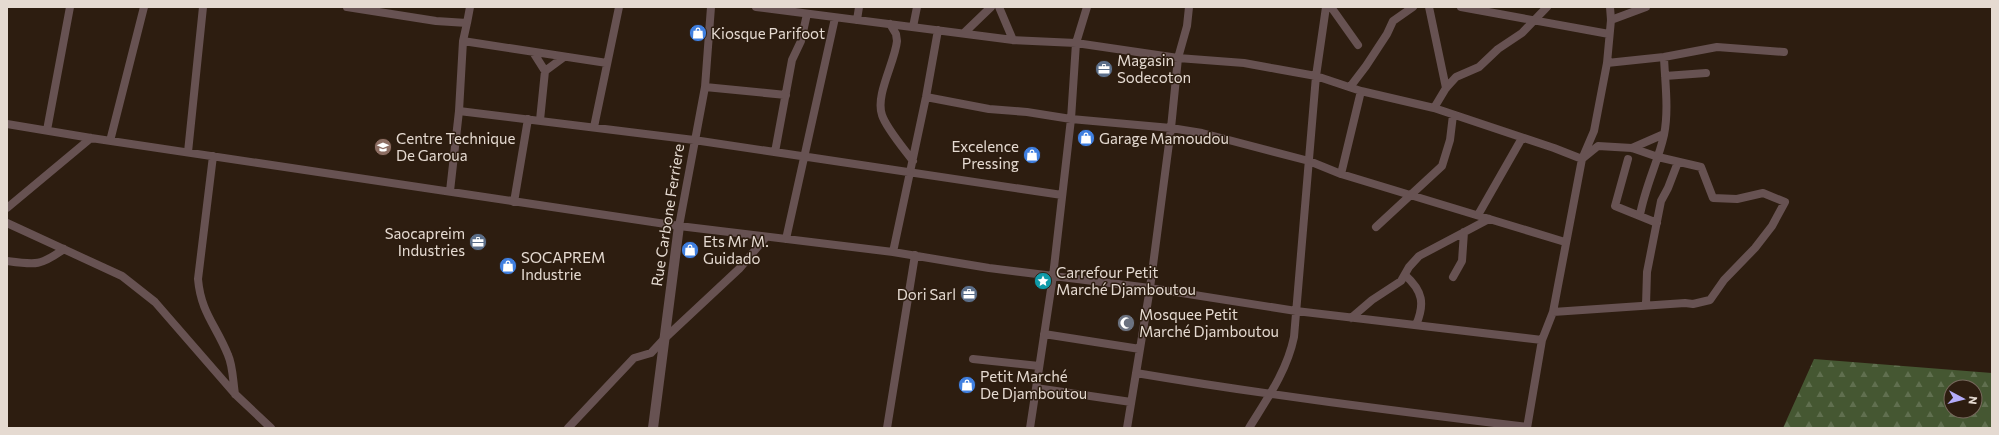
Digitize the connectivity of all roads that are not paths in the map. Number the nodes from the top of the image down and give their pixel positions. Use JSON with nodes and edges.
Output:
{"nodes":[{"id":1,"x":70,"y":7,"type":"edge"},
{"id":2,"x":144,"y":7,"type":"edge"},
{"id":3,"x":203,"y":7,"type":"edge"},
{"id":4,"x":347,"y":7,"type":"edge"},
{"id":5,"x":470,"y":7,"type":"edge"},
{"id":6,"x":619,"y":7,"type":"edge"},
{"id":7,"x":711,"y":7,"type":"edge"},
{"id":8,"x":756,"y":7,"type":"edge"},
{"id":9,"x":859,"y":7,"type":"edge"},
{"id":10,"x":916,"y":7,"type":"edge"},
{"id":11,"x":991,"y":7,"type":"edge"},
{"id":12,"x":999,"y":7,"type":"edge"},
{"id":13,"x":1087,"y":7,"type":"edge"},
{"id":14,"x":1189,"y":7,"type":"edge"},
{"id":15,"x":1326,"y":7,"type":"edge"},
{"id":16,"x":1331,"y":7,"type":"edge"},
{"id":17,"x":1413,"y":7,"type":"edge"},
{"id":18,"x":1429,"y":7,"type":"edge"},
{"id":19,"x":1461,"y":7,"type":"edge"},
{"id":20,"x":1547,"y":7,"type":"edge"},
{"id":21,"x":1610,"y":7,"type":"edge"},
{"id":22,"x":1646,"y":7,"type":"edge"},
{"id":23,"x":807,"y":14,"type":"junction"},
{"id":24,"x":835,"y":18,"type":"junction"},
{"id":25,"x":857,"y":20,"type":"junction"},
{"id":26,"x":1611,"y":20,"type":"junction"},
{"id":27,"x":1535,"y":21,"type":"junction"},
{"id":28,"x":467,"y":23,"type":"junction"},
{"id":29,"x":890,"y":24,"type":"junction"},
{"id":30,"x":913,"y":27,"type":"junction"},
{"id":31,"x":938,"y":30,"type":"junction"},
{"id":32,"x":964,"y":34,"type":"junction"},
{"id":33,"x":1608,"y":34,"type":"junction"},
{"id":34,"x":1013,"y":40,"type":"junction"},
{"id":35,"x":463,"y":41,"type":"junction"},
{"id":36,"x":1076,"y":43,"type":"junction"},
{"id":37,"x":1358,"y":45,"type":"dead end"},
{"id":38,"x":533,"y":52,"type":"junction"},
{"id":39,"x":1784,"y":52,"type":"dead end"},
{"id":40,"x":564,"y":57,"type":"junction"},
{"id":41,"x":1664,"y":57,"type":"junction"},
{"id":42,"x":1178,"y":58,"type":"junction"},
{"id":43,"x":607,"y":63,"type":"junction"},
{"id":44,"x":1607,"y":63,"type":"junction"},
{"id":45,"x":545,"y":71,"type":"junction"},
{"id":46,"x":1706,"y":73,"type":"dead end"},
{"id":47,"x":1316,"y":76,"type":"junction"},
{"id":48,"x":1665,"y":76,"type":"junction"},
{"id":49,"x":705,"y":87,"type":"junction"},
{"id":50,"x":1350,"y":87,"type":"junction"},
{"id":51,"x":1446,"y":88,"type":"junction"},
{"id":52,"x":1361,"y":92,"type":"junction"},
{"id":53,"x":786,"y":95,"type":"junction"},
{"id":54,"x":926,"y":97,"type":"junction"},
{"id":55,"x":1434,"y":108,"type":"junction"},
{"id":56,"x":459,"y":111,"type":"junction"},
{"id":57,"x":1454,"y":115,"type":"junction"},
{"id":58,"x":528,"y":119,"type":"junction"},
{"id":59,"x":1071,"y":119,"type":"junction"},
{"id":60,"x":540,"y":120,"type":"junction"},
{"id":61,"x":7,"y":124,"type":"edge"},
{"id":62,"x":594,"y":127,"type":"junction"},
{"id":63,"x":1171,"y":128,"type":"junction"},
{"id":64,"x":47,"y":130,"type":"junction"},
{"id":65,"x":1664,"y":134,"type":"junction"},
{"id":66,"x":91,"y":138,"type":"junction"},
{"id":67,"x":1522,"y":138,"type":"junction"},
{"id":68,"x":694,"y":140,"type":"junction"},
{"id":69,"x":110,"y":141,"type":"junction"},
{"id":70,"x":1632,"y":148,"type":"junction"},
{"id":71,"x":188,"y":152,"type":"junction"},
{"id":72,"x":775,"y":152,"type":"junction"},
{"id":73,"x":213,"y":156,"type":"junction"},
{"id":74,"x":805,"y":156,"type":"junction"},
{"id":75,"x":1658,"y":158,"type":"junction"},
{"id":76,"x":1582,"y":159,"type":"junction"},
{"id":77,"x":1628,"y":159,"type":"dead end"},
{"id":78,"x":913,"y":161,"type":"junction"},
{"id":79,"x":1309,"y":161,"type":"junction"},
{"id":80,"x":1678,"y":162,"type":"junction"},
{"id":81,"x":910,"y":172,"type":"junction"},
{"id":82,"x":1341,"y":174,"type":"junction"},
{"id":83,"x":450,"y":191,"type":"junction"},
{"id":84,"x":1062,"y":195,"type":"junction"},
{"id":85,"x":1409,"y":195,"type":"junction"},
{"id":86,"x":514,"y":202,"type":"junction"},
{"id":87,"x":7,"y":208,"type":"edge"},
{"id":88,"x":1478,"y":215,"type":"junction"},
{"id":89,"x":1640,"y":215,"type":"junction"},
{"id":90,"x":1489,"y":219,"type":"junction"},
{"id":91,"x":7,"y":223,"type":"edge"},
{"id":92,"x":1657,"y":223,"type":"junction"},
{"id":93,"x":679,"y":226,"type":"junction"},
{"id":94,"x":1376,"y":227,"type":"dead end"},
{"id":95,"x":1464,"y":232,"type":"junction"},
{"id":96,"x":766,"y":236,"type":"junction"},
{"id":97,"x":786,"y":239,"type":"junction"},
{"id":98,"x":1565,"y":242,"type":"junction"},
{"id":99,"x":64,"y":249,"type":"junction"},
{"id":100,"x":893,"y":252,"type":"junction"},
{"id":101,"x":915,"y":255,"type":"junction"},
{"id":102,"x":7,"y":261,"type":"edge"},
{"id":103,"x":1405,"y":275,"type":"junction"},
{"id":104,"x":1053,"y":276,"type":"junction"},
{"id":105,"x":1453,"y":277,"type":"dead end"},
{"id":106,"x":1150,"y":288,"type":"junction"},
{"id":107,"x":1646,"y":305,"type":"junction"},
{"id":108,"x":1296,"y":311,"type":"junction"},
{"id":109,"x":1553,"y":312,"type":"junction"},
{"id":110,"x":1351,"y":318,"type":"junction"},
{"id":111,"x":1416,"y":326,"type":"junction"},
{"id":112,"x":1044,"y":334,"type":"junction"},
{"id":113,"x":664,"y":339,"type":"junction"},
{"id":114,"x":1542,"y":340,"type":"junction"},
{"id":115,"x":1140,"y":349,"type":"junction"},
{"id":116,"x":973,"y":359,"type":"dead end"},
{"id":117,"x":1039,"y":366,"type":"junction"},
{"id":118,"x":1136,"y":373,"type":"junction"},
{"id":119,"x":1036,"y":388,"type":"junction"},
{"id":120,"x":1270,"y":393,"type":"junction"},
{"id":121,"x":235,"y":394,"type":"junction"},
{"id":122,"x":1131,"y":402,"type":"junction"},
{"id":123,"x":1458,"y":418,"type":"junction"},
{"id":124,"x":1527,"y":427,"type":"edge"},
{"id":125,"x":271,"y":428,"type":"edge"},
{"id":126,"x":568,"y":428,"type":"edge"},
{"id":127,"x":653,"y":428,"type":"edge"},
{"id":128,"x":887,"y":428,"type":"edge"},
{"id":129,"x":1030,"y":428,"type":"edge"},
{"id":130,"x":1127,"y":428,"type":"edge"},
{"id":131,"x":1249,"y":428,"type":"edge"},
{"id":132,"x":1459,"y":428,"type":"edge"}],
"edges":[{"from":1,"to":64,"type":"street"},
{"from":2,"to":69,"type":"street"},
{"from":3,"to":71,"type":"street"},
{"from":4,"to":28,"type":"street"},
{"from":5,"to":28,"type":"street"},
{"from":6,"to":43,"type":"street"},
{"from":7,"to":49,"type":"street","name":"Rue Carbone Ferriere"},
{"from":8,"to":23,"type":"street"},
{"from":9,"to":25,"type":"street"},
{"from":10,"to":30,"type":"street"},
{"from":11,"to":32,"type":"street"},
{"from":12,"to":34,"type":"street"},
{"from":13,"to":36,"type":"street"},
{"from":14,"to":42,"type":"street"},
{"from":15,"to":47,"type":"street"},
{"from":16,"to":37,"type":"street"},
{"from":17,"to":50,"type":"street"},
{"from":18,"to":51,"type":"street"},
{"from":19,"to":27,"type":"street"},
{"from":20,"to":27,"type":"street"},
{"from":21,"to":26,"type":"street"},
{"from":22,"to":26,"type":"street"},
{"from":23,"to":24,"type":"street"},
{"from":23,"to":53,"type":"street"},
{"from":24,"to":25,"type":"street"},
{"from":24,"to":74,"type":"street"},
{"from":25,"to":29,"type":"street"},
{"from":26,"to":33,"type":"street"},
{"from":27,"to":33,"type":"street"},
{"from":27,"to":51,"type":"street"},
{"from":28,"to":35,"type":"street"},
{"from":29,"to":30,"type":"street"},
{"from":29,"to":78,"type":"street"},
{"from":30,"to":31,"type":"street"},
{"from":31,"to":32,"type":"street"},
{"from":31,"to":54,"type":"street"},
{"from":32,"to":34,"type":"street"},
{"from":33,"to":44,"type":"street"},
{"from":34,"to":36,"type":"street"},
{"from":35,"to":38,"type":"street"},
{"from":35,"to":56,"type":"street"},
{"from":36,"to":42,"type":"street"},
{"from":36,"to":59,"type":"street"},
{"from":38,"to":40,"type":"street"},
{"from":38,"to":45,"type":"street"},
{"from":39,"to":41,"type":"street"},
{"from":40,"to":43,"type":"street"},
{"from":40,"to":45,"type":"street"},
{"from":41,"to":44,"type":"street"},
{"from":41,"to":48,"type":"street"},
{"from":42,"to":47,"type":"street"},
{"from":42,"to":63,"type":"street"},
{"from":43,"to":62,"type":"street"},
{"from":44,"to":76,"type":"street"},
{"from":45,"to":60,"type":"street"},
{"from":46,"to":48,"type":"street"},
{"from":47,"to":50,"type":"street"},
{"from":47,"to":79,"type":"street"},
{"from":48,"to":65,"type":"street"},
{"from":49,"to":53,"type":"street"},
{"from":49,"to":68,"type":"street","name":"Rue Carbone Ferriere"},
{"from":50,"to":52,"type":"street"},
{"from":51,"to":55,"type":"street"},
{"from":52,"to":55,"type":"street"},
{"from":52,"to":82,"type":"street"},
{"from":53,"to":72,"type":"street"},
{"from":54,"to":59,"type":"street"},
{"from":54,"to":78,"type":"street"},
{"from":55,"to":57,"type":"street"},
{"from":56,"to":58,"type":"street"},
{"from":56,"to":83,"type":"street"},
{"from":57,"to":67,"type":"street"},
{"from":57,"to":85,"type":"street"},
{"from":58,"to":60,"type":"street"},
{"from":58,"to":86,"type":"street"},
{"from":59,"to":63,"type":"street"},
{"from":59,"to":84,"type":"street"},
{"from":60,"to":62,"type":"street"},
{"from":61,"to":64,"type":"street"},
{"from":62,"to":68,"type":"street"},
{"from":63,"to":79,"type":"street"},
{"from":63,"to":106,"type":"street"},
{"from":64,"to":66,"type":"street"},
{"from":65,"to":70,"type":"street"},
{"from":65,"to":75,"type":"street"},
{"from":66,"to":69,"type":"street"},
{"from":66,"to":87,"type":"street"},
{"from":67,"to":76,"type":"street"},
{"from":67,"to":88,"type":"street"},
{"from":68,"to":72,"type":"street"},
{"from":68,"to":93,"type":"street","name":"Rue Carbone Ferriere"},
{"from":69,"to":71,"type":"street"},
{"from":70,"to":75,"type":"street"},
{"from":70,"to":76,"type":"street"},
{"from":71,"to":73,"type":"street"},
{"from":72,"to":74,"type":"street"},
{"from":73,"to":83,"type":"street"},
{"from":73,"to":121,"type":"street"},
{"from":74,"to":81,"type":"street"},
{"from":74,"to":97,"type":"street"},
{"from":75,"to":80,"type":"street"},
{"from":75,"to":89,"type":"street"},
{"from":76,"to":98,"type":"street"},
{"from":77,"to":89,"type":"street"},
{"from":78,"to":81,"type":"street"},
{"from":79,"to":82,"type":"street"},
{"from":79,"to":108,"type":"street"},
{"from":80,"to":92,"type":"street"},
{"from":80,"to":107,"type":"street"},
{"from":81,"to":84,"type":"street"},
{"from":81,"to":100,"type":"street"},
{"from":82,"to":85,"type":"street"},
{"from":83,"to":86,"type":"street"},
{"from":84,"to":104,"type":"street"},
{"from":85,"to":88,"type":"street"},
{"from":85,"to":94,"type":"street"},
{"from":86,"to":93,"type":"street"},
{"from":88,"to":90,"type":"street"},
{"from":89,"to":92,"type":"street"},
{"from":90,"to":95,"type":"street"},
{"from":90,"to":98,"type":"street"},
{"from":91,"to":99,"type":"street"},
{"from":92,"to":107,"type":"street"},
{"from":93,"to":96,"type":"street"},
{"from":93,"to":113,"type":"street","name":"Rue Carbone Ferriere"},
{"from":95,"to":103,"type":"street"},
{"from":95,"to":105,"type":"street"},
{"from":96,"to":97,"type":"street"},
{"from":96,"to":113,"type":"street"},
{"from":97,"to":100,"type":"street"},
{"from":98,"to":109,"type":"street"},
{"from":99,"to":102,"type":"street"},
{"from":99,"to":121,"type":"street"},
{"from":100,"to":101,"type":"street"},
{"from":101,"to":104,"type":"street"},
{"from":101,"to":128,"type":"street"},
{"from":103,"to":110,"type":"street"},
{"from":103,"to":111,"type":"street"},
{"from":104,"to":106,"type":"street"},
{"from":104,"to":112,"type":"street"},
{"from":106,"to":108,"type":"street"},
{"from":106,"to":115,"type":"street"},
{"from":107,"to":109,"type":"street"},
{"from":108,"to":110,"type":"street"},
{"from":108,"to":120,"type":"street"},
{"from":109,"to":114,"type":"street"},
{"from":110,"to":111,"type":"street"},
{"from":111,"to":114,"type":"street"},
{"from":112,"to":115,"type":"street"},
{"from":112,"to":117,"type":"street"},
{"from":113,"to":126,"type":"street"},
{"from":113,"to":127,"type":"street","name":"Rue Carbone Ferriere"},
{"from":114,"to":124,"type":"street"},
{"from":115,"to":118,"type":"street"},
{"from":116,"to":117,"type":"street"},
{"from":117,"to":119,"type":"street"},
{"from":118,"to":120,"type":"street"},
{"from":118,"to":122,"type":"street"},
{"from":119,"to":122,"type":"street"},
{"from":119,"to":129,"type":"street"},
{"from":120,"to":123,"type":"street"},
{"from":120,"to":131,"type":"street"},
{"from":121,"to":125,"type":"street"},
{"from":122,"to":130,"type":"street"},
{"from":123,"to":124,"type":"street"},
{"from":123,"to":132,"type":"street"}]}
